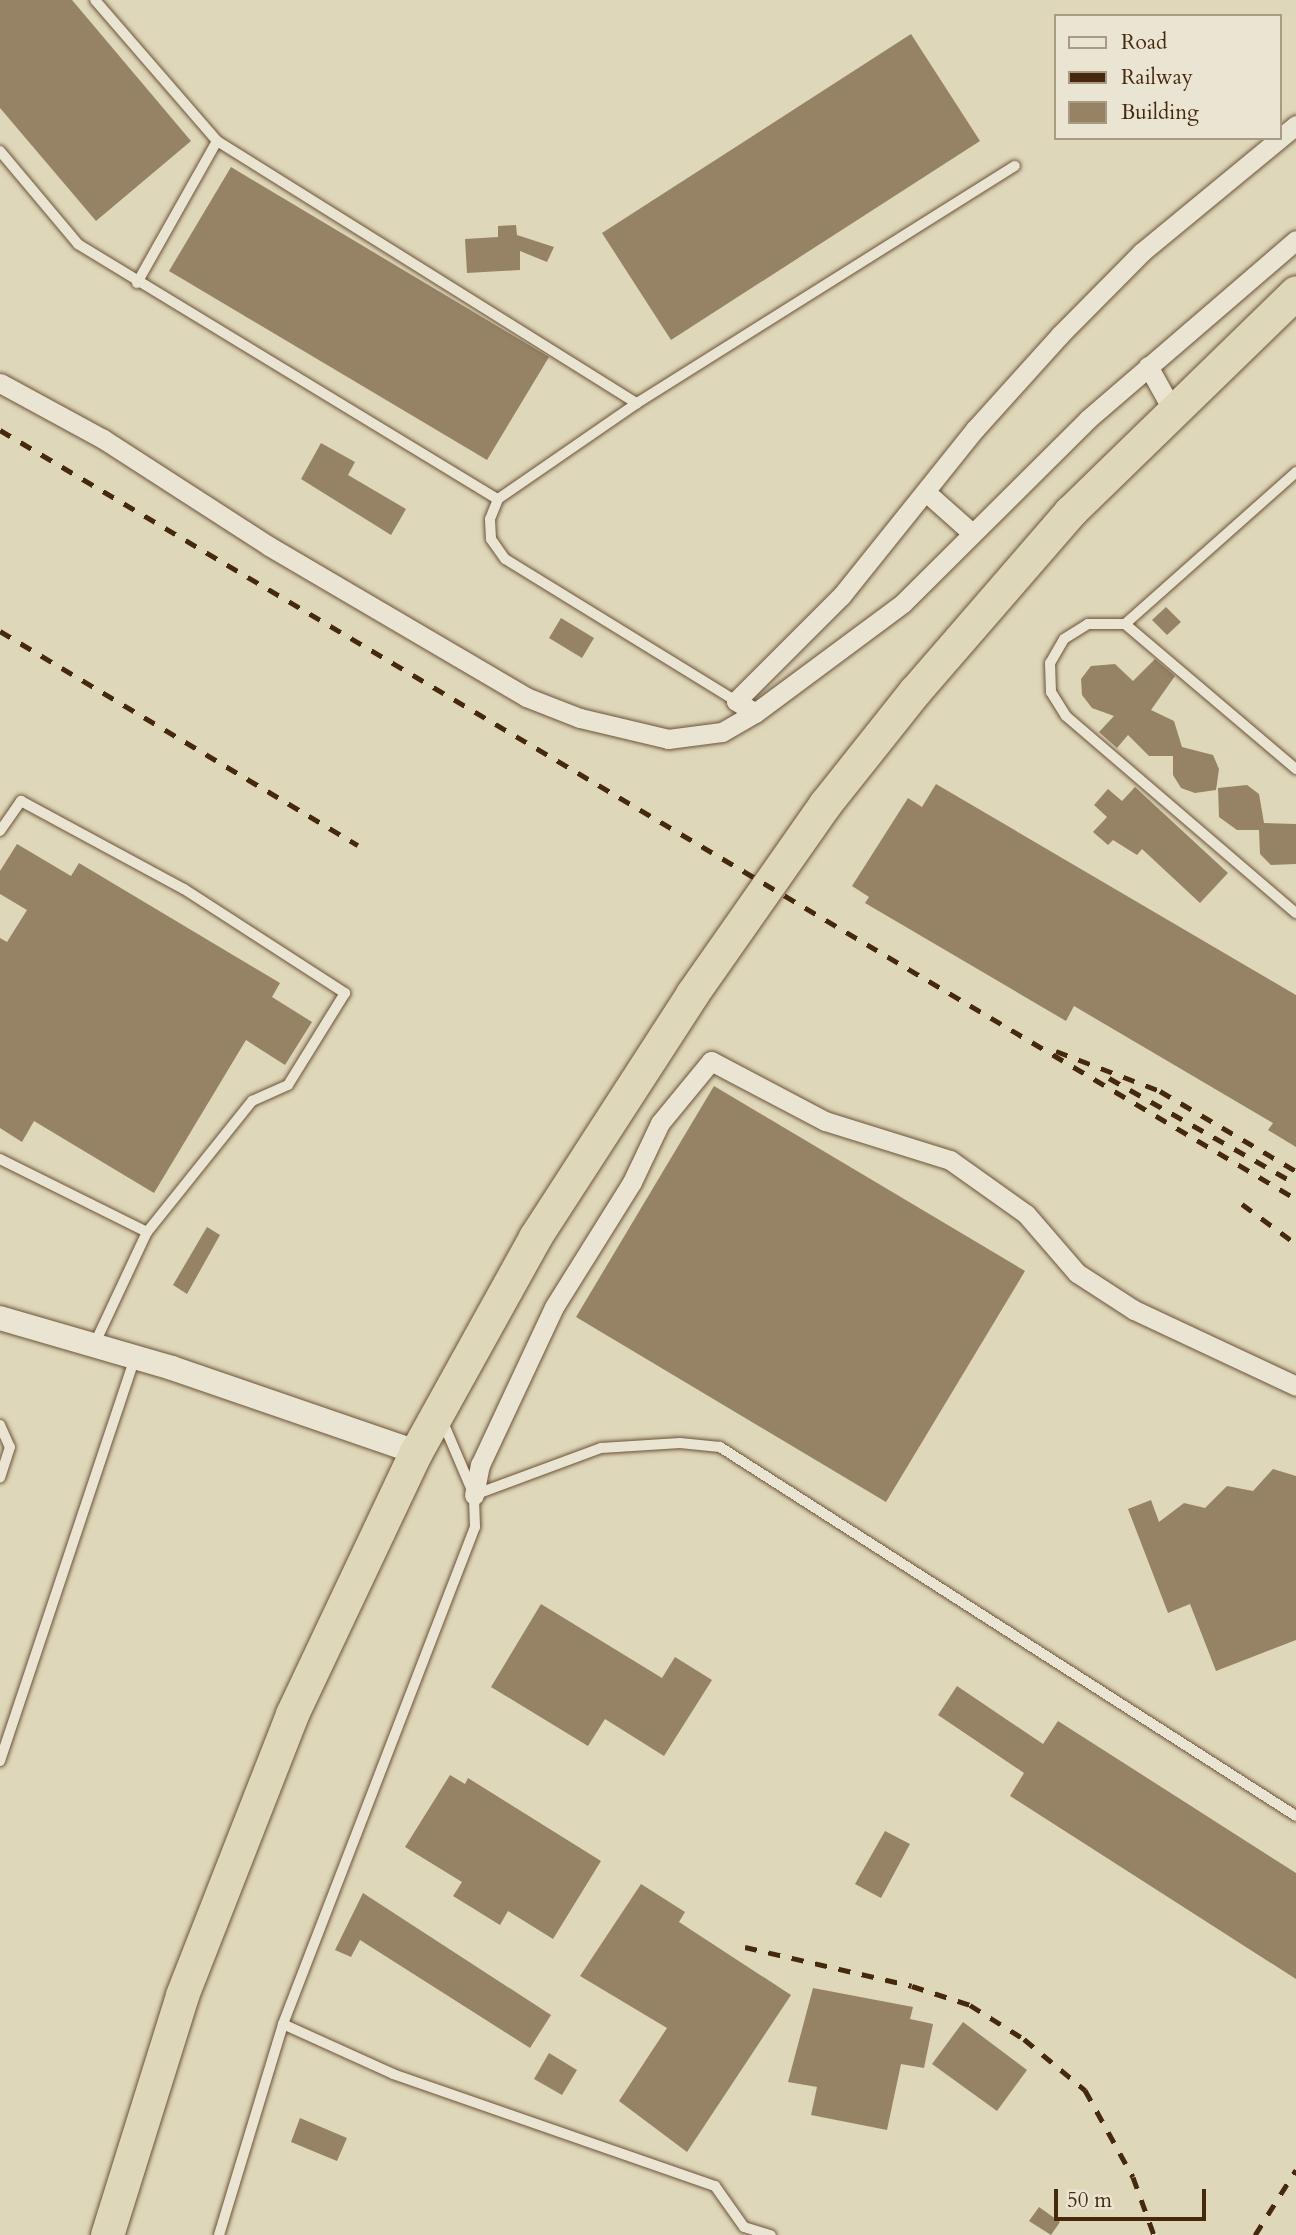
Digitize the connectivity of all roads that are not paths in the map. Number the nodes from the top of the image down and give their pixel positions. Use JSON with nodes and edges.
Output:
{"nodes":[{"id":1,"x":95,"y":0,"type":"edge"},
{"id":2,"x":1296,"y":125,"type":"edge"},
{"id":3,"x":1282,"y":137,"type":"edge"},
{"id":4,"x":1278,"y":140,"type":"edge"},
{"id":5,"x":217,"y":141,"type":"junction"},
{"id":6,"x":0,"y":151,"type":"edge"},
{"id":7,"x":1015,"y":166,"type":"dead end"},
{"id":8,"x":1296,"y":240,"type":"edge"},
{"id":9,"x":137,"y":282,"type":"junction"},
{"id":10,"x":1296,"y":292,"type":"edge"},
{"id":11,"x":1148,"y":366,"type":"junction"},
{"id":12,"x":0,"y":383,"type":"edge"},
{"id":13,"x":637,"y":403,"type":"junction"},
{"id":14,"x":1172,"y":409,"type":"junction"},
{"id":15,"x":1296,"y":472,"type":"edge"},
{"id":16,"x":927,"y":493,"type":"junction"},
{"id":17,"x":498,"y":499,"type":"junction"},
{"id":18,"x":972,"y":533,"type":"junction"},
{"id":19,"x":1125,"y":624,"type":"junction"},
{"id":20,"x":736,"y":701,"type":"junction"},
{"id":21,"x":755,"y":713,"type":"junction"},
{"id":22,"x":1296,"y":769,"type":"edge"},
{"id":23,"x":0,"y":831,"type":"edge"},
{"id":24,"x":1296,"y":913,"type":"edge"},
{"id":25,"x":0,"y":1159,"type":"edge"},
{"id":26,"x":148,"y":1232,"type":"junction"},
{"id":27,"x":0,"y":1318,"type":"edge"},
{"id":28,"x":94,"y":1345,"type":"junction"},
{"id":29,"x":135,"y":1357,"type":"junction"},
{"id":30,"x":1296,"y":1386,"type":"edge"},
{"id":31,"x":438,"y":1412,"type":"junction"},
{"id":32,"x":0,"y":1425,"type":"edge"},
{"id":33,"x":416,"y":1452,"type":"junction"},
{"id":34,"x":0,"y":1477,"type":"edge"},
{"id":35,"x":474,"y":1495,"type":"junction"},
{"id":36,"x":0,"y":1762,"type":"edge"},
{"id":37,"x":1296,"y":1816,"type":"edge"},
{"id":38,"x":283,"y":2024,"type":"junction"},
{"id":39,"x":107,"y":2235,"type":"edge"},
{"id":40,"x":219,"y":2235,"type":"edge"},
{"id":41,"x":771,"y":2235,"type":"edge"}],
"edges":[{"from":1,"to":5,"type":"lane"},
{"from":2,"to":3,"type":"street"},
{"from":4,"to":16,"type":"street"},
{"from":5,"to":9,"type":"lane"},
{"from":5,"to":13,"type":"lane"},
{"from":6,"to":9,"type":"lane"},
{"from":7,"to":13,"type":"lane"},
{"from":8,"to":11,"type":"street"},
{"from":9,"to":17,"type":"lane"},
{"from":10,"to":14,"type":"highway"},
{"from":11,"to":14,"type":"street"},
{"from":11,"to":18,"type":"street"},
{"from":12,"to":21,"type":"street"},
{"from":13,"to":17,"type":"lane"},
{"from":14,"to":31,"type":"highway"},
{"from":15,"to":19,"type":"lane"},
{"from":16,"to":18,"type":"street"},
{"from":16,"to":20,"type":"street"},
{"from":17,"to":20,"type":"lane"},
{"from":18,"to":21,"type":"street"},
{"from":19,"to":22,"type":"lane"},
{"from":19,"to":24,"type":"lane"},
{"from":20,"to":21,"type":"street"},
{"from":23,"to":26,"type":"lane"},
{"from":25,"to":26,"type":"lane"},
{"from":26,"to":28,"type":"lane"},
{"from":27,"to":28,"type":"street"},
{"from":28,"to":29,"type":"street"},
{"from":29,"to":33,"type":"street"},
{"from":29,"to":36,"type":"lane"},
{"from":30,"to":35,"type":"street"},
{"from":31,"to":33,"type":"highway"},
{"from":31,"to":35,"type":"lane"},
{"from":32,"to":34,"type":"lane"},
{"from":33,"to":39,"type":"highway"},
{"from":35,"to":37,"type":"lane"},
{"from":35,"to":38,"type":"lane"},
{"from":38,"to":40,"type":"lane"},
{"from":38,"to":41,"type":"lane"}]}
